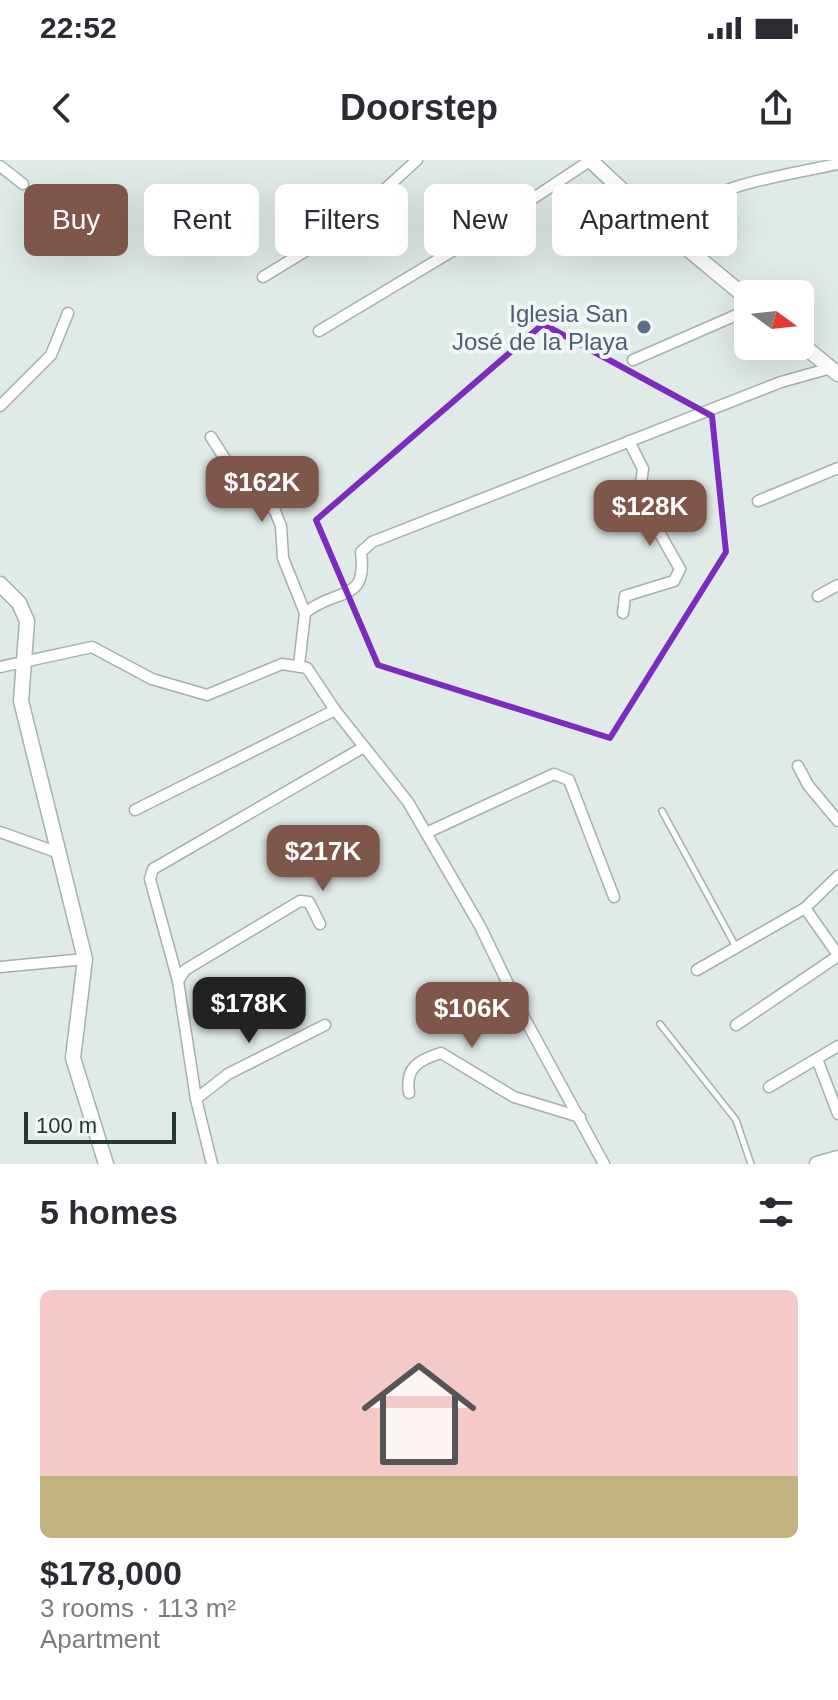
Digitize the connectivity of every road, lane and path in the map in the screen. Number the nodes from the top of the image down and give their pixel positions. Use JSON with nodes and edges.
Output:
{"nodes":[{"id":1,"x":417,"y":160,"type":"edge"},
{"id":2,"x":590,"y":160,"type":"edge"},
{"id":3,"x":838,"y":164,"type":"edge"},
{"id":4,"x":0,"y":166,"type":"edge"},
{"id":5,"x":23,"y":184,"type":"dead end"},
{"id":6,"x":615,"y":184,"type":"edge"},
{"id":7,"x":737,"y":185,"type":"edge"},
{"id":8,"x":696,"y":256,"type":"edge"},
{"id":9,"x":263,"y":277,"type":"dead end"},
{"id":10,"x":734,"y":287,"type":"edge"},
{"id":11,"x":68,"y":313,"type":"dead end"},
{"id":12,"x":734,"y":316,"type":"edge"},
{"id":13,"x":319,"y":331,"type":"dead end"},
{"id":14,"x":814,"y":355,"type":"edge"},
{"id":15,"x":633,"y":360,"type":"dead end"},
{"id":16,"x":834,"y":371,"type":"edge"},
{"id":17,"x":0,"y":406,"type":"edge"},
{"id":18,"x":211,"y":437,"type":"dead end"},
{"id":19,"x":629,"y":441,"type":"junction"},
{"id":20,"x":838,"y":468,"type":"edge"},
{"id":21,"x":758,"y":501,"type":"dead end"},
{"id":22,"x":0,"y":584,"type":"edge"},
{"id":23,"x":838,"y":585,"type":"edge"},
{"id":24,"x":818,"y":596,"type":"dead end"},
{"id":25,"x":305,"y":613,"type":"junction"},
{"id":26,"x":623,"y":613,"type":"dead end"},
{"id":27,"x":22,"y":660,"type":"junction"},
{"id":28,"x":299,"y":665,"type":"junction"},
{"id":29,"x":0,"y":667,"type":"edge"},
{"id":30,"x":335,"y":710,"type":"junction"},
{"id":31,"x":364,"y":747,"type":"junction"},
{"id":32,"x":798,"y":766,"type":"dead end"},
{"id":33,"x":135,"y":810,"type":"dead end"},
{"id":34,"x":662,"y":811,"type":"dead end"},
{"id":35,"x":837,"y":816,"type":"edge"},
{"id":36,"x":0,"y":832,"type":"edge"},
{"id":37,"x":426,"y":833,"type":"junction"},
{"id":38,"x":59,"y":853,"type":"junction"},
{"id":39,"x":838,"y":876,"type":"edge"},
{"id":40,"x":614,"y":897,"type":"dead end"},
{"id":41,"x":805,"y":908,"type":"junction"},
{"id":42,"x":320,"y":924,"type":"dead end"},
{"id":43,"x":737,"y":949,"type":"junction"},
{"id":44,"x":838,"y":955,"type":"edge"},
{"id":45,"x":85,"y":959,"type":"junction"},
{"id":46,"x":0,"y":967,"type":"edge"},
{"id":47,"x":697,"y":970,"type":"dead end"},
{"id":48,"x":178,"y":981,"type":"junction"},
{"id":49,"x":660,"y":1024,"type":"dead end"},
{"id":50,"x":325,"y":1025,"type":"dead end"},
{"id":51,"x":736,"y":1025,"type":"dead end"},
{"id":52,"x":838,"y":1046,"type":"edge"},
{"id":53,"x":817,"y":1059,"type":"junction"},
{"id":54,"x":769,"y":1087,"type":"dead end"},
{"id":55,"x":409,"y":1093,"type":"dead end"},
{"id":56,"x":196,"y":1099,"type":"junction"},
{"id":57,"x":838,"y":1114,"type":"edge"},
{"id":58,"x":580,"y":1117,"type":"junction"},
{"id":59,"x":838,"y":1158,"type":"edge"},
{"id":60,"x":106,"y":1164,"type":"edge"},
{"id":61,"x":212,"y":1164,"type":"edge"},
{"id":62,"x":604,"y":1164,"type":"edge"},
{"id":63,"x":751,"y":1164,"type":"edge"},
{"id":64,"x":817,"y":1164,"type":"edge"}],
"edges":[{"from":1,"to":9,"type":"street"},
{"from":2,"to":6,"type":"street"},
{"from":2,"to":13,"type":"street"},
{"from":3,"to":7,"type":"street"},
{"from":4,"to":5,"type":"street"},
{"from":8,"to":10,"type":"street"},
{"from":11,"to":17,"type":"street"},
{"from":12,"to":15,"type":"street"},
{"from":14,"to":16,"type":"street"},
{"from":16,"to":19,"type":"street"},
{"from":18,"to":25,"type":"street"},
{"from":19,"to":25,"type":"street"},
{"from":19,"to":26,"type":"street"},
{"from":20,"to":21,"type":"street"},
{"from":22,"to":27,"type":"street"},
{"from":23,"to":24,"type":"street"},
{"from":25,"to":28,"type":"street"},
{"from":27,"to":28,"type":"street"},
{"from":27,"to":29,"type":"street"},
{"from":27,"to":38,"type":"street"},
{"from":28,"to":30,"type":"street"},
{"from":30,"to":31,"type":"street"},
{"from":30,"to":33,"type":"street"},
{"from":31,"to":37,"type":"street"},
{"from":31,"to":48,"type":"street"},
{"from":32,"to":35,"type":"street"},
{"from":34,"to":43,"type":"lane"},
{"from":36,"to":38,"type":"street"},
{"from":37,"to":40,"type":"street"},
{"from":37,"to":58,"type":"street"},
{"from":38,"to":45,"type":"street"},
{"from":39,"to":41,"type":"street"},
{"from":41,"to":43,"type":"street"},
{"from":41,"to":44,"type":"street"},
{"from":42,"to":48,"type":"street"},
{"from":43,"to":47,"type":"street"},
{"from":44,"to":51,"type":"street"},
{"from":45,"to":46,"type":"street"},
{"from":45,"to":60,"type":"street"},
{"from":48,"to":56,"type":"street"},
{"from":49,"to":63,"type":"lane"},
{"from":50,"to":56,"type":"street"},
{"from":52,"to":53,"type":"street"},
{"from":53,"to":54,"type":"street"},
{"from":53,"to":57,"type":"street"},
{"from":55,"to":58,"type":"street"},
{"from":56,"to":61,"type":"street"},
{"from":58,"to":62,"type":"street"},
{"from":59,"to":64,"type":"street"}]}
